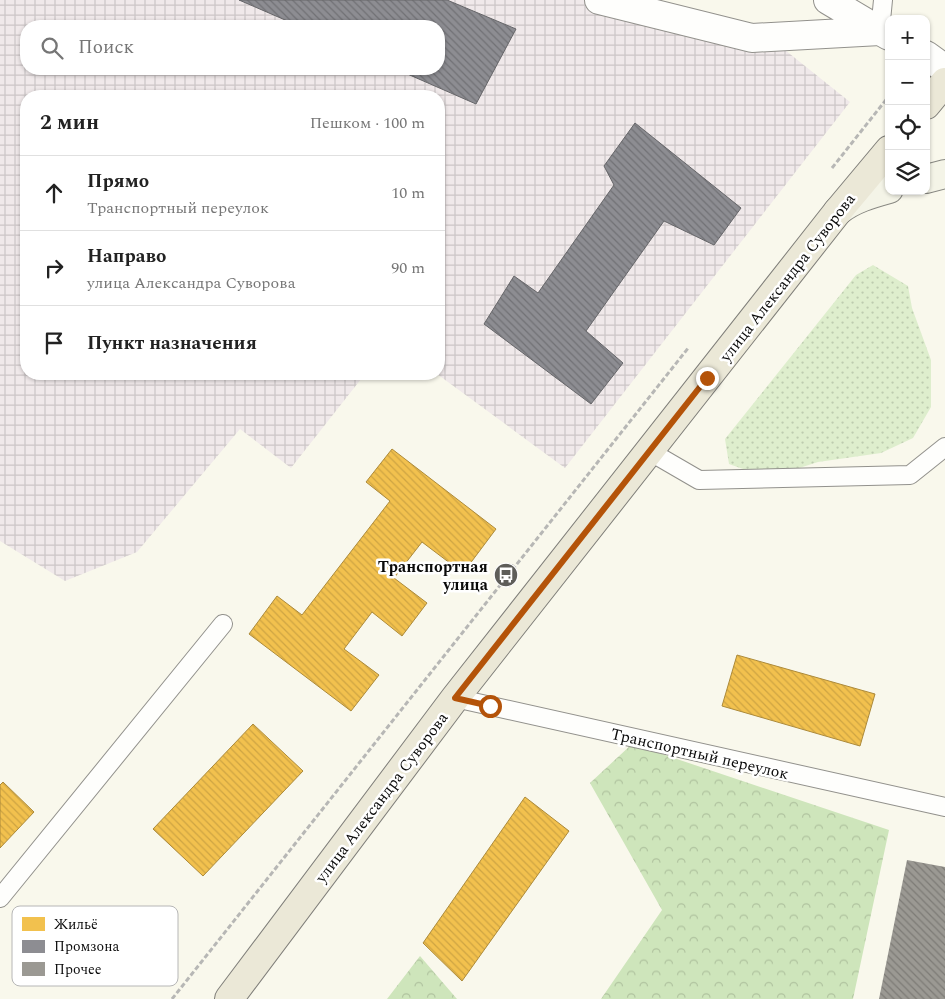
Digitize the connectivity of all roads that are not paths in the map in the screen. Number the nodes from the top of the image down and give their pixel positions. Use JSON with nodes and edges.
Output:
{"nodes":[{"id":1,"x":600,"y":0,"type":"edge"},
{"id":2,"x":828,"y":0,"type":"edge"},
{"id":3,"x":883,"y":0,"type":"edge"},
{"id":4,"x":884,"y":34,"type":"edge"},
{"id":5,"x":930,"y":58,"type":"edge"},
{"id":6,"x":945,"y":69,"type":"edge"},
{"id":7,"x":945,"y":82,"type":"edge"},
{"id":8,"x":930,"y":100,"type":"edge"},
{"id":9,"x":885,"y":155,"type":"edge"},
{"id":10,"x":945,"y":174,"type":"edge"},
{"id":11,"x":930,"y":178,"type":"edge"},
{"id":12,"x":885,"y":190,"type":"edge"},
{"id":13,"x":838,"y":211,"type":"junction"},
{"id":14,"x":945,"y":447,"type":"edge"},
{"id":15,"x":650,"y":451,"type":"junction"},
{"id":16,"x":223,"y":624,"type":"dead end"},
{"id":17,"x":455,"y":698,"type":"junction"},
{"id":18,"x":944,"y":807,"type":"edge"},
{"id":19,"x":0,"y":898,"type":"edge"},
{"id":20,"x":229,"y":999,"type":"edge"}],
"edges":[{"from":1,"to":4,"type":"street"},
{"from":2,"to":4,"type":"street"},
{"from":3,"to":4,"type":"lane"},
{"from":5,"to":6,"type":"street"},
{"from":7,"to":8,"type":"main road"},
{"from":9,"to":13,"type":"main road","name":"улица Александра Суворова"},
{"from":10,"to":11,"type":"main road"},
{"from":12,"to":13,"type":"main road"},
{"from":13,"to":15,"type":"main road","name":"улица Александра Суворова"},
{"from":14,"to":15,"type":"lane"},
{"from":15,"to":17,"type":"main road","name":"улица Александра Суворова"},
{"from":16,"to":19,"type":"lane"},
{"from":17,"to":18,"type":"lane","name":"Транспортный переулок"},
{"from":17,"to":20,"type":"main road","name":"улица Александра Суворова"}]}
